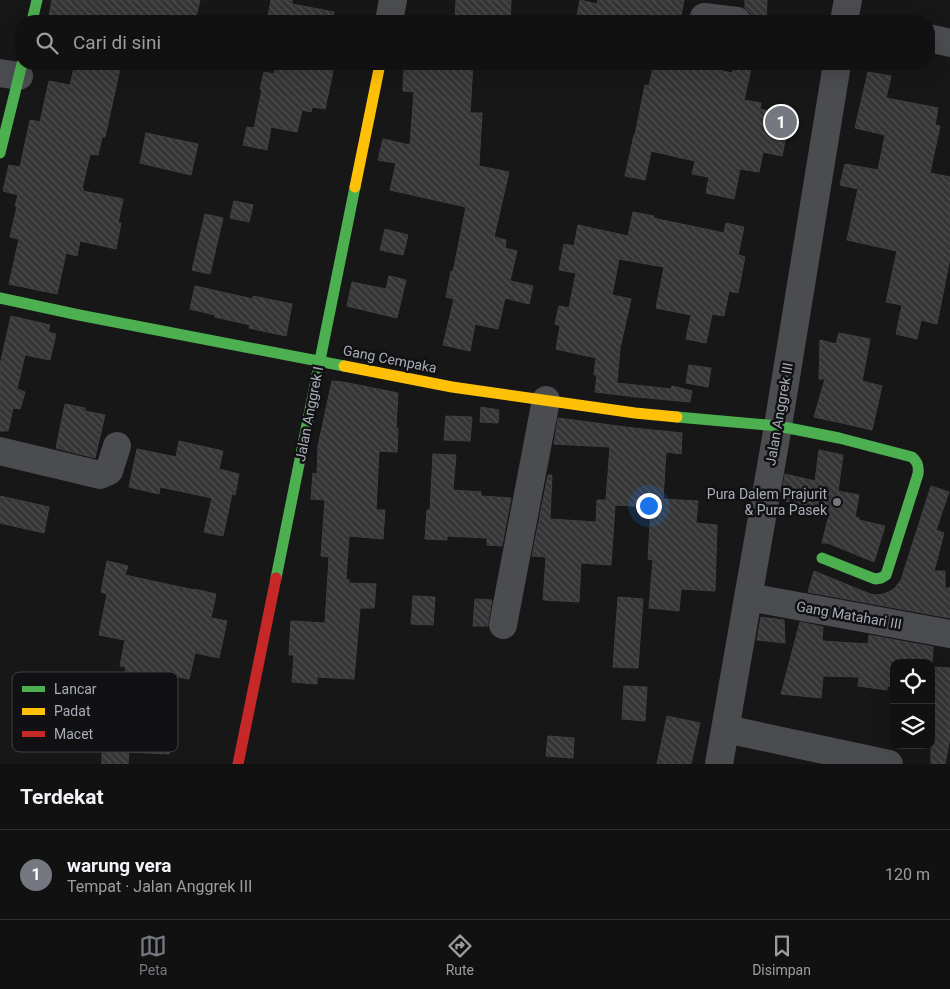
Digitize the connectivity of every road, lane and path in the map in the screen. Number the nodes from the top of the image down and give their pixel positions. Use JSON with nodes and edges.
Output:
{"nodes":[{"id":1,"x":37,"y":0,"type":"edge"},
{"id":2,"x":393,"y":0,"type":"edge"},
{"id":3,"x":33,"y":15,"type":"edge"},
{"id":4,"x":390,"y":15,"type":"edge"},
{"id":5,"x":935,"y":39,"type":"edge"},
{"id":6,"x":950,"y":43,"type":"edge"},
{"id":7,"x":379,"y":70,"type":"edge"},
{"id":8,"x":836,"y":70,"type":"edge"},
{"id":9,"x":13,"y":71,"type":"edge"},
{"id":10,"x":0,"y":152,"type":"edge"},
{"id":11,"x":0,"y":298,"type":"edge"},
{"id":12,"x":319,"y":360,"type":"junction"},
{"id":13,"x":546,"y":400,"type":"junction"},
{"id":14,"x":778,"y":426,"type":"junction"},
{"id":15,"x":117,"y":446,"type":"dead end"},
{"id":16,"x":0,"y":452,"type":"edge"},
{"id":17,"x":822,"y":558,"type":"dead end"},
{"id":18,"x":748,"y":597,"type":"junction"},
{"id":19,"x":503,"y":625,"type":"dead end"},
{"id":20,"x":950,"y":634,"type":"edge"},
{"id":21,"x":726,"y":729,"type":"junction"},
{"id":22,"x":238,"y":764,"type":"edge"},
{"id":23,"x":719,"y":764,"type":"edge"},
{"id":24,"x":889,"y":764,"type":"edge"}],
"edges":[{"from":1,"to":3,"type":"street"},
{"from":2,"to":4,"type":"street"},
{"from":5,"to":6,"type":"street"},
{"from":7,"to":12,"type":"street","name":"Jalan Anggrek I"},
{"from":8,"to":14,"type":"street","name":"Jalan Anggrek III"},
{"from":9,"to":10,"type":"street"},
{"from":11,"to":12,"type":"street","name":"Gang Cempaka"},
{"from":12,"to":13,"type":"street","name":"Gang Cempaka"},
{"from":12,"to":22,"type":"street","name":"Jalan Anggrek I"},
{"from":13,"to":14,"type":"street","name":"Gang Cempaka"},
{"from":13,"to":19,"type":"street"},
{"from":14,"to":17,"type":"street","name":"Gang Cempaka"},
{"from":14,"to":18,"type":"street","name":"Jalan Anggrek III"},
{"from":15,"to":16,"type":"street"},
{"from":18,"to":20,"type":"street","name":"Gang Matahari III"},
{"from":18,"to":21,"type":"street","name":"Jalan Anggrek III"},
{"from":21,"to":23,"type":"street","name":"Jalan Anggrek III"},
{"from":21,"to":24,"type":"street"}]}
